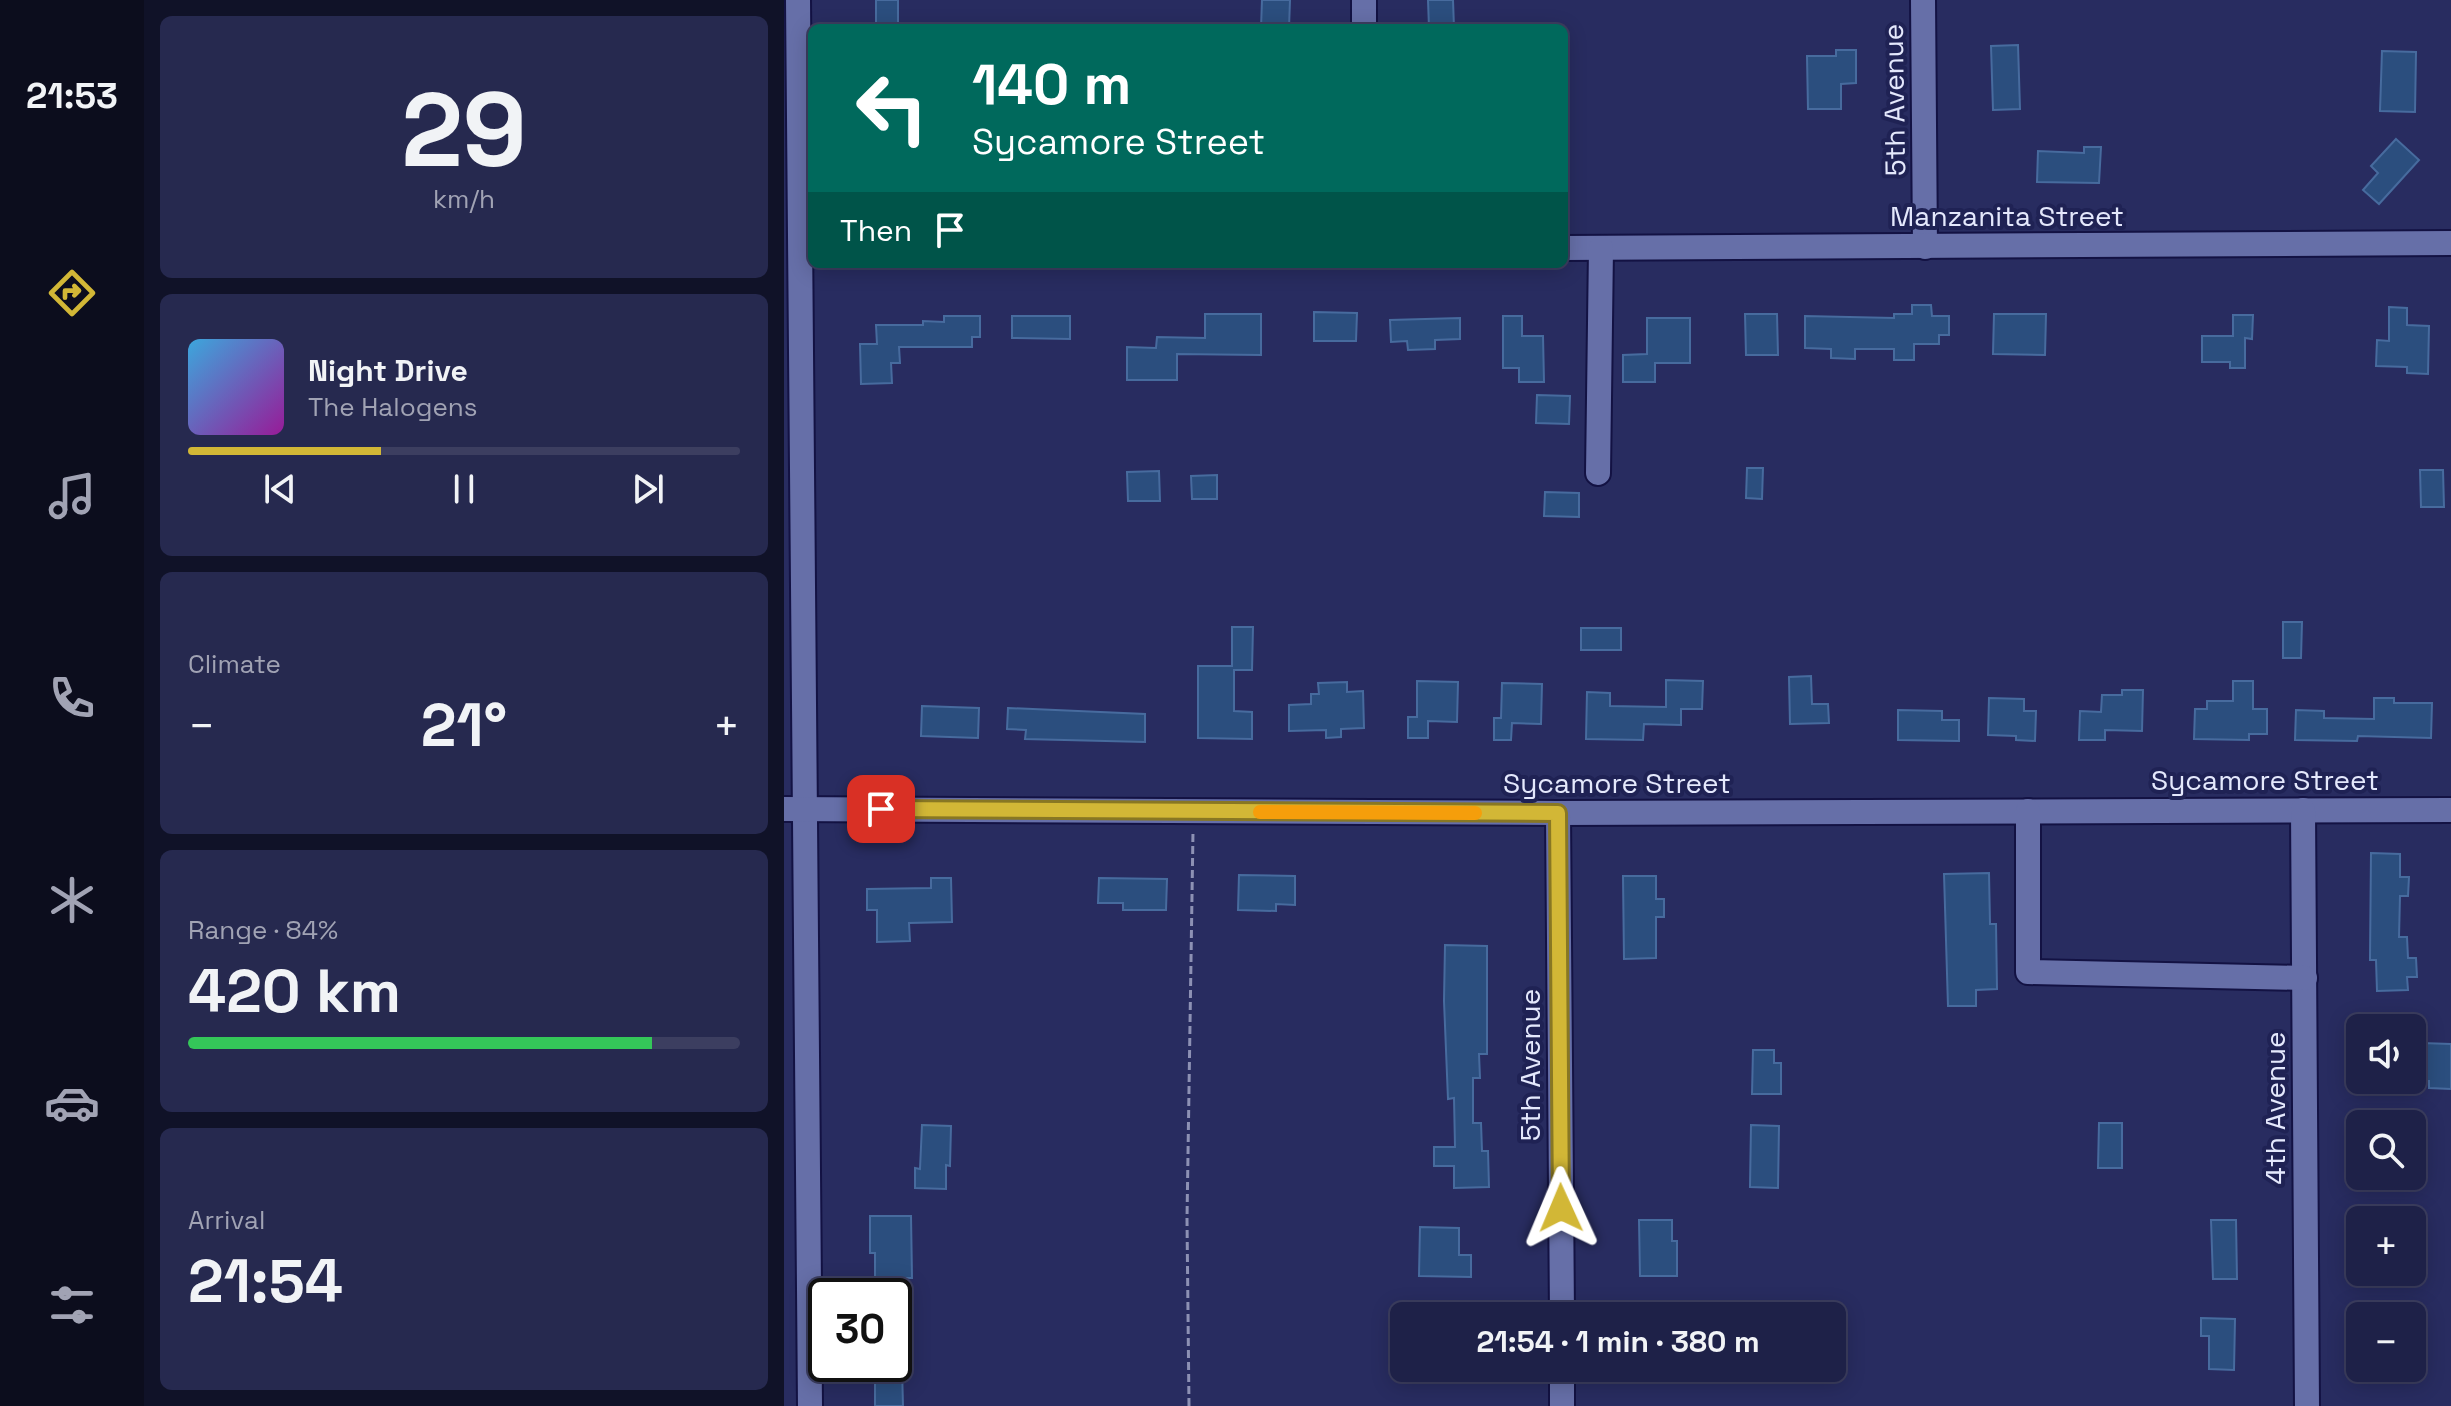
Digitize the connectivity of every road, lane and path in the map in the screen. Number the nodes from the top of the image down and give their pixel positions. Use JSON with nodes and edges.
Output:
{"nodes":[{"id":1,"x":798,"y":0,"type":"edge"},
{"id":2,"x":1364,"y":0,"type":"edge"},
{"id":3,"x":1923,"y":0,"type":"edge"},
{"id":4,"x":1364,"y":24,"type":"edge"},
{"id":5,"x":2451,"y":243,"type":"edge"},
{"id":6,"x":1925,"y":247,"type":"junction"},
{"id":7,"x":799,"y":248,"type":"edge"},
{"id":8,"x":1568,"y":248,"type":"edge"},
{"id":9,"x":1601,"y":248,"type":"junction"},
{"id":10,"x":1598,"y":473,"type":"dead end"},
{"id":11,"x":794,"y":809,"type":"edge"},
{"id":12,"x":2303,"y":810,"type":"junction"},
{"id":13,"x":2451,"y":810,"type":"edge"},
{"id":14,"x":2028,"y":811,"type":"junction"},
{"id":15,"x":1193,"y":812,"type":"junction"},
{"id":16,"x":1558,"y":813,"type":"junction"},
{"id":17,"x":2305,"y":978,"type":"junction"},
{"id":18,"x":1562,"y":1302,"type":"edge"},
{"id":19,"x":1562,"y":1382,"type":"edge"},
{"id":20,"x":810,"y":1406,"type":"edge"},
{"id":21,"x":1189,"y":1406,"type":"edge"},
{"id":22,"x":1562,"y":1406,"type":"edge"},
{"id":23,"x":2307,"y":1406,"type":"edge"}],
"edges":[{"from":1,"to":7,"type":"street"},
{"from":2,"to":4,"type":"street"},
{"from":3,"to":6,"type":"street","name":"5th Avenue"},
{"from":5,"to":6,"type":"street","name":"Manzanita Street"},
{"from":6,"to":9,"type":"street","name":"Manzanita Street"},
{"from":7,"to":11,"type":"street"},
{"from":8,"to":9,"type":"street","name":"Manzanita Street"},
{"from":9,"to":10,"type":"street"},
{"from":11,"to":15,"type":"street","name":"Sycamore Street"},
{"from":11,"to":20,"type":"street"},
{"from":12,"to":13,"type":"street","name":"Sycamore Street"},
{"from":12,"to":14,"type":"street","name":"Sycamore Street"},
{"from":12,"to":17,"type":"street","name":"4th Avenue"},
{"from":14,"to":16,"type":"street","name":"Sycamore Street"},
{"from":14,"to":17,"type":"street"},
{"from":15,"to":16,"type":"street","name":"Sycamore Street"},
{"from":15,"to":21,"type":"path"},
{"from":16,"to":18,"type":"street","name":"5th Avenue"},
{"from":17,"to":23,"type":"street","name":"4th Avenue"},
{"from":19,"to":22,"type":"street"}]}
